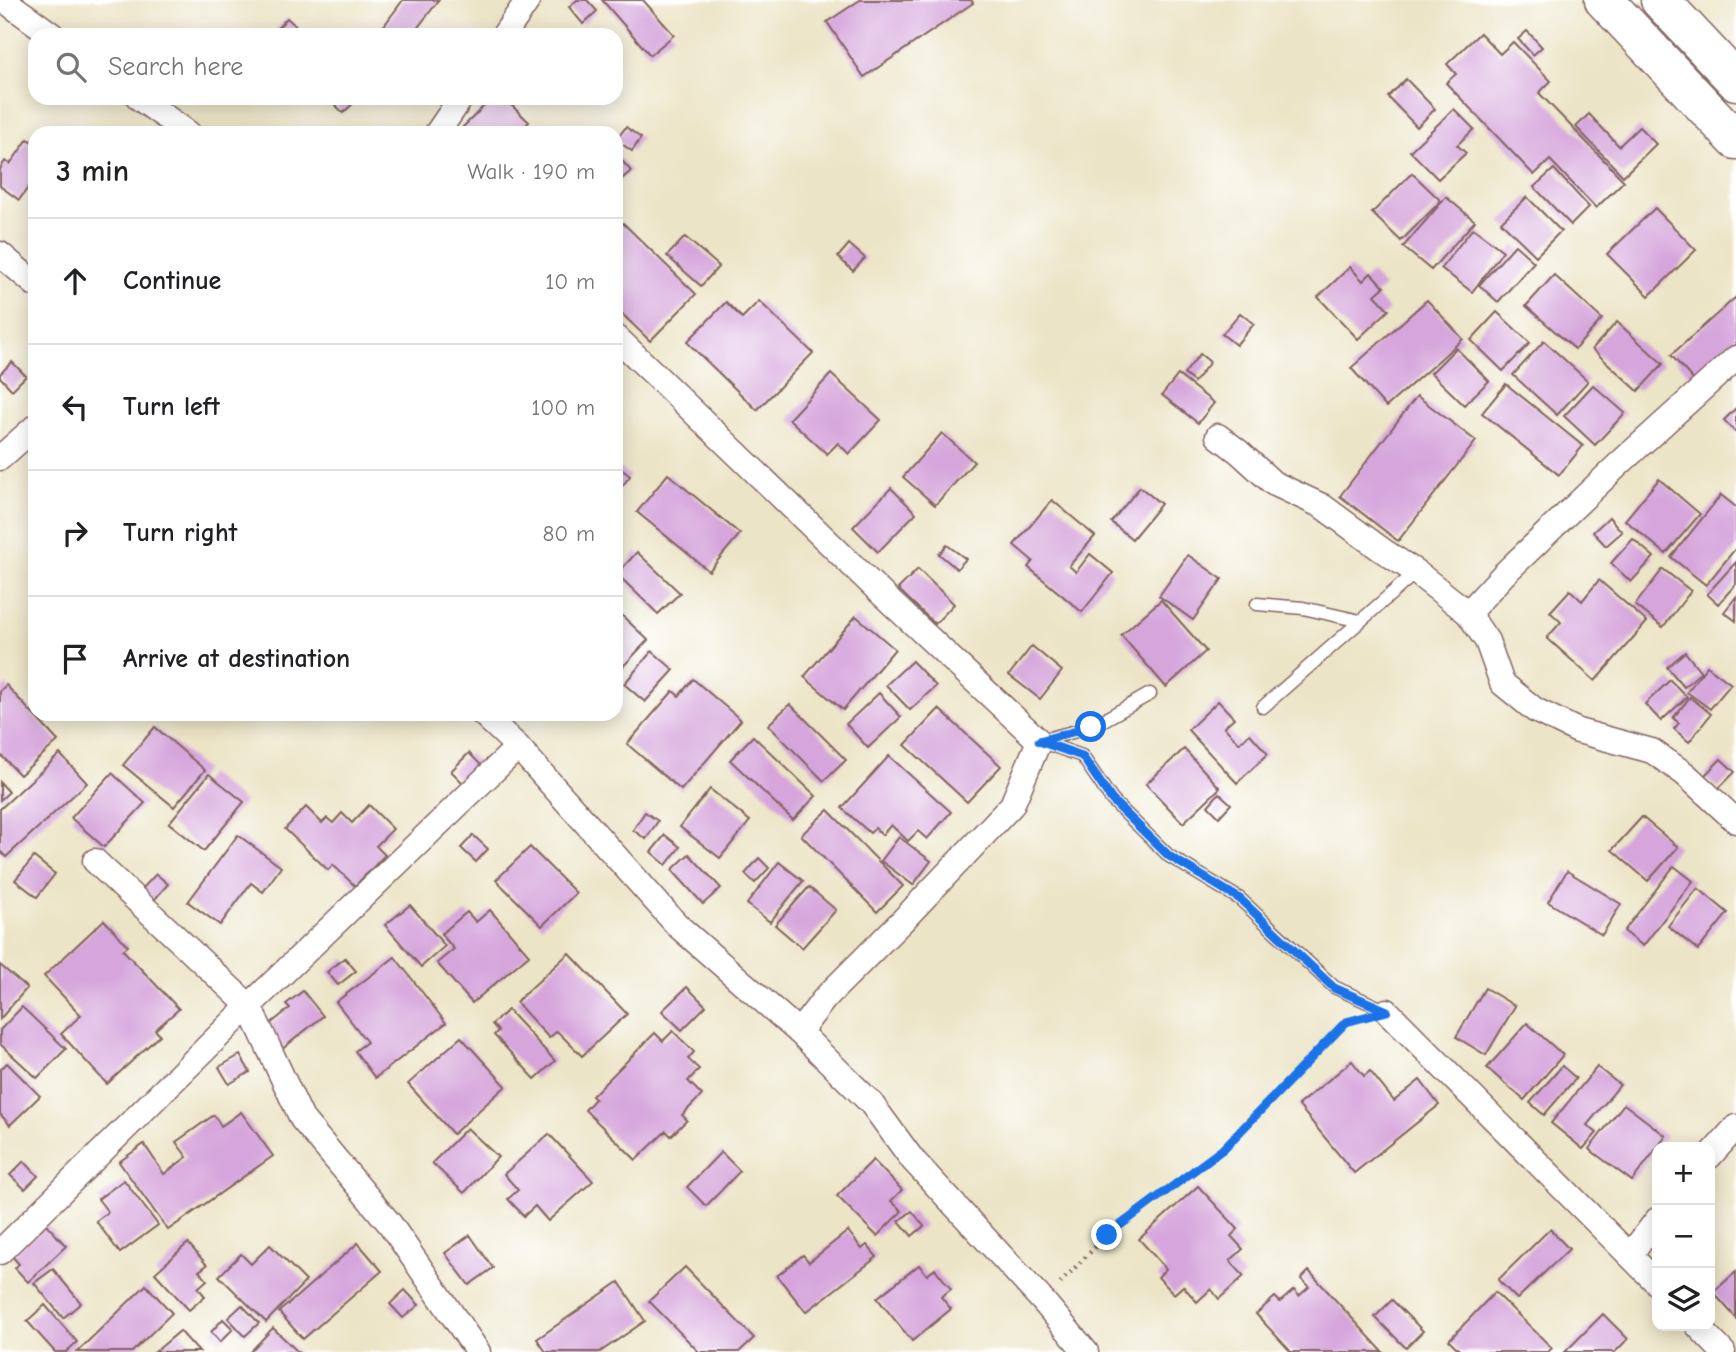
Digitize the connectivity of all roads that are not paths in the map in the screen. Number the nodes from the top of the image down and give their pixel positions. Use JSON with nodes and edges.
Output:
{"nodes":[{"id":1,"x":4,"y":0,"type":"edge"},
{"id":2,"x":528,"y":0,"type":"edge"},
{"id":3,"x":1604,"y":0,"type":"edge"},
{"id":4,"x":1660,"y":0,"type":"edge"},
{"id":5,"x":42,"y":28,"type":"edge"},
{"id":6,"x":509,"y":28,"type":"edge"},
{"id":7,"x":1736,"y":81,"type":"edge"},
{"id":8,"x":149,"y":105,"type":"edge"},
{"id":9,"x":456,"y":105,"type":"edge"},
{"id":10,"x":178,"y":126,"type":"edge"},
{"id":11,"x":442,"y":126,"type":"edge"},
{"id":12,"x":1736,"y":140,"type":"edge"},
{"id":13,"x":0,"y":254,"type":"edge"},
{"id":14,"x":28,"y":278,"type":"edge"},
{"id":15,"x":623,"y":344,"type":"edge"},
{"id":16,"x":1736,"y":358,"type":"edge"},
{"id":17,"x":28,"y":434,"type":"edge"},
{"id":18,"x":1219,"y":436,"type":"dead end"},
{"id":19,"x":0,"y":458,"type":"edge"},
{"id":20,"x":1416,"y":572,"type":"junction"},
{"id":21,"x":1257,"y":604,"type":"dead end"},
{"id":22,"x":1468,"y":612,"type":"junction"},
{"id":23,"x":1360,"y":621,"type":"junction"},
{"id":24,"x":1150,"y":694,"type":"dead end"},
{"id":25,"x":1263,"y":707,"type":"dead end"},
{"id":26,"x":490,"y":721,"type":"edge"},
{"id":27,"x":1039,"y":741,"type":"junction"},
{"id":28,"x":518,"y":747,"type":"junction"},
{"id":29,"x":1736,"y":821,"type":"edge"},
{"id":30,"x":95,"y":861,"type":"dead end"},
{"id":31,"x":249,"y":1006,"type":"junction"},
{"id":32,"x":1387,"y":1011,"type":"joint"},
{"id":33,"x":799,"y":1032,"type":"junction"},
{"id":34,"x":1736,"y":1127,"type":"edge"},
{"id":35,"x":1715,"y":1150,"type":"edge"},
{"id":36,"x":1652,"y":1226,"type":"edge"},
{"id":37,"x":0,"y":1252,"type":"edge"},
{"id":38,"x":1630,"y":1255,"type":"junction"},
{"id":39,"x":1652,"y":1278,"type":"edge"},
{"id":40,"x":1703,"y":1331,"type":"edge"},
{"id":41,"x":478,"y":1352,"type":"edge"},
{"id":42,"x":1086,"y":1352,"type":"edge"},
{"id":43,"x":1723,"y":1352,"type":"edge"}],
"edges":[{"from":1,"to":5,"type":"street"},
{"from":2,"to":6,"type":"street"},
{"from":3,"to":12,"type":"main road"},
{"from":4,"to":7,"type":"main road"},
{"from":8,"to":10,"type":"street"},
{"from":9,"to":11,"type":"street"},
{"from":13,"to":14,"type":"street"},
{"from":15,"to":27,"type":"street"},
{"from":16,"to":22,"type":"street"},
{"from":17,"to":19,"type":"street"},
{"from":18,"to":20,"type":"street"},
{"from":20,"to":22,"type":"street"},
{"from":20,"to":23,"type":"lane"},
{"from":21,"to":23,"type":"lane"},
{"from":22,"to":29,"type":"street"},
{"from":23,"to":25,"type":"lane"},
{"from":24,"to":27,"type":"lane"},
{"from":26,"to":28,"type":"street"},
{"from":27,"to":32,"type":"lane"},
{"from":27,"to":33,"type":"street"},
{"from":28,"to":31,"type":"street"},
{"from":28,"to":33,"type":"street"},
{"from":30,"to":31,"type":"street"},
{"from":31,"to":37,"type":"street"},
{"from":31,"to":41,"type":"street"},
{"from":32,"to":38,"type":"street"},
{"from":33,"to":42,"type":"street"},
{"from":34,"to":35,"type":"street"},
{"from":36,"to":38,"type":"street"},
{"from":38,"to":39,"type":"street"},
{"from":40,"to":43,"type":"street"}]}
